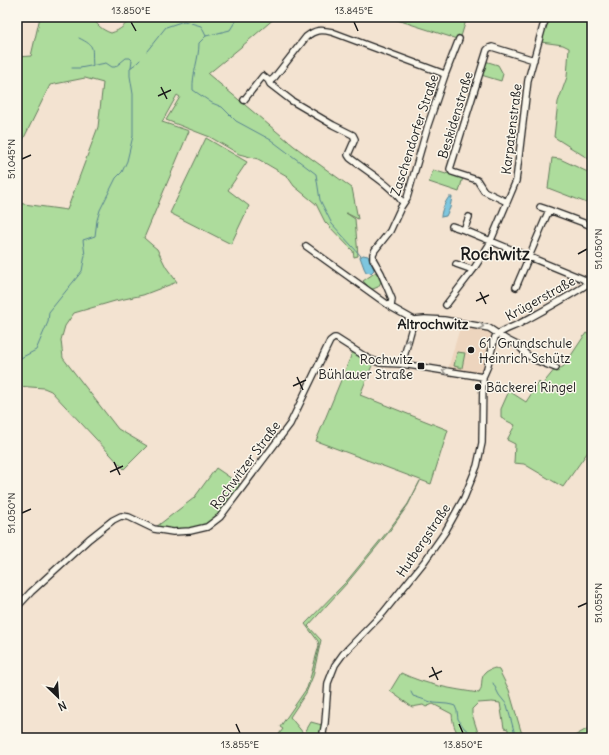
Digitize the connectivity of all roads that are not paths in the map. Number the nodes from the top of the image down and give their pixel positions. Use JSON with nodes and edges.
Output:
{"nodes":[{"id":1,"x":547,"y":17,"type":"edge"},
{"id":2,"x":459,"y":39,"type":"dead end"},
{"id":3,"x":534,"y":60,"type":"junction"},
{"id":4,"x":445,"y":75,"type":"junction"},
{"id":5,"x":269,"y":82,"type":"junction"},
{"id":6,"x":244,"y":100,"type":"dead end"},
{"id":7,"x":507,"y":202,"type":"junction"},
{"id":8,"x":403,"y":203,"type":"junction"},
{"id":9,"x":540,"y":207,"type":"dead end"},
{"id":10,"x":549,"y":210,"type":"junction"},
{"id":11,"x":468,"y":217,"type":"dead end"},
{"id":12,"x":452,"y":226,"type":"dead end"},
{"id":13,"x":592,"y":226,"type":"edge"},
{"id":14,"x":464,"y":230,"type":"junction"},
{"id":15,"x":491,"y":242,"type":"junction"},
{"id":16,"x":306,"y":246,"type":"dead end"},
{"id":17,"x":529,"y":258,"type":"junction"},
{"id":18,"x":456,"y":264,"type":"dead end"},
{"id":19,"x":473,"y":270,"type":"junction"},
{"id":20,"x":590,"y":282,"type":"edge"},
{"id":21,"x":516,"y":287,"type":"dead end"},
{"id":22,"x":446,"y":305,"type":"dead end"},
{"id":23,"x":391,"y":306,"type":"junction"},
{"id":24,"x":414,"y":320,"type":"junction"},
{"id":25,"x":497,"y":334,"type":"junction"},
{"id":26,"x":402,"y":364,"type":"junction"},
{"id":27,"x":556,"y":368,"type":"dead end"},
{"id":28,"x":484,"y":377,"type":"junction"},
{"id":29,"x":17,"y":607,"type":"edge"},
{"id":30,"x":324,"y":738,"type":"edge"}],
"edges":[{"from":1,"to":3,"type":"street","name":"Karpatenstraße"},
{"from":2,"to":4,"type":"street","name":"Zaschendorfer Straße"},
{"from":3,"to":7,"type":"street","name":"Karpatenstraße"},
{"from":3,"to":7,"type":"street","name":"Beskidenstraße"},
{"from":4,"to":5,"type":"street"},
{"from":4,"to":8,"type":"street","name":"Zaschendorfer Straße"},
{"from":5,"to":6,"type":"street"},
{"from":5,"to":8,"type":"street"},
{"from":7,"to":15,"type":"street","name":"Karpatenstraße"},
{"from":8,"to":23,"type":"street","name":"Zaschendorfer Straße"},
{"from":9,"to":10,"type":"street"},
{"from":10,"to":13,"type":"street"},
{"from":10,"to":17,"type":"street"},
{"from":11,"to":14,"type":"street"},
{"from":12,"to":14,"type":"street"},
{"from":14,"to":15,"type":"street"},
{"from":15,"to":17,"type":"street"},
{"from":15,"to":19,"type":"street","name":"Karpatenstraße"},
{"from":16,"to":23,"type":"street"},
{"from":17,"to":20,"type":"street"},
{"from":17,"to":21,"type":"street"},
{"from":18,"to":19,"type":"street"},
{"from":19,"to":22,"type":"street","name":"Karpatenstraße"},
{"from":20,"to":25,"type":"street","name":"Krügerstraße"},
{"from":23,"to":24,"type":"street"},
{"from":24,"to":25,"type":"street","one_way":true},
{"from":26,"to":24,"type":"street","one_way":true},
{"from":25,"to":27,"type":"street"},
{"from":25,"to":28,"type":"street","name":"Hutbergstraße"},
{"from":28,"to":26,"type":"street","one_way":true},
{"from":26,"to":29,"type":"street","name":"Rochwitzer Straße"},
{"from":28,"to":30,"type":"street","name":"Hutbergstraße"}]}
